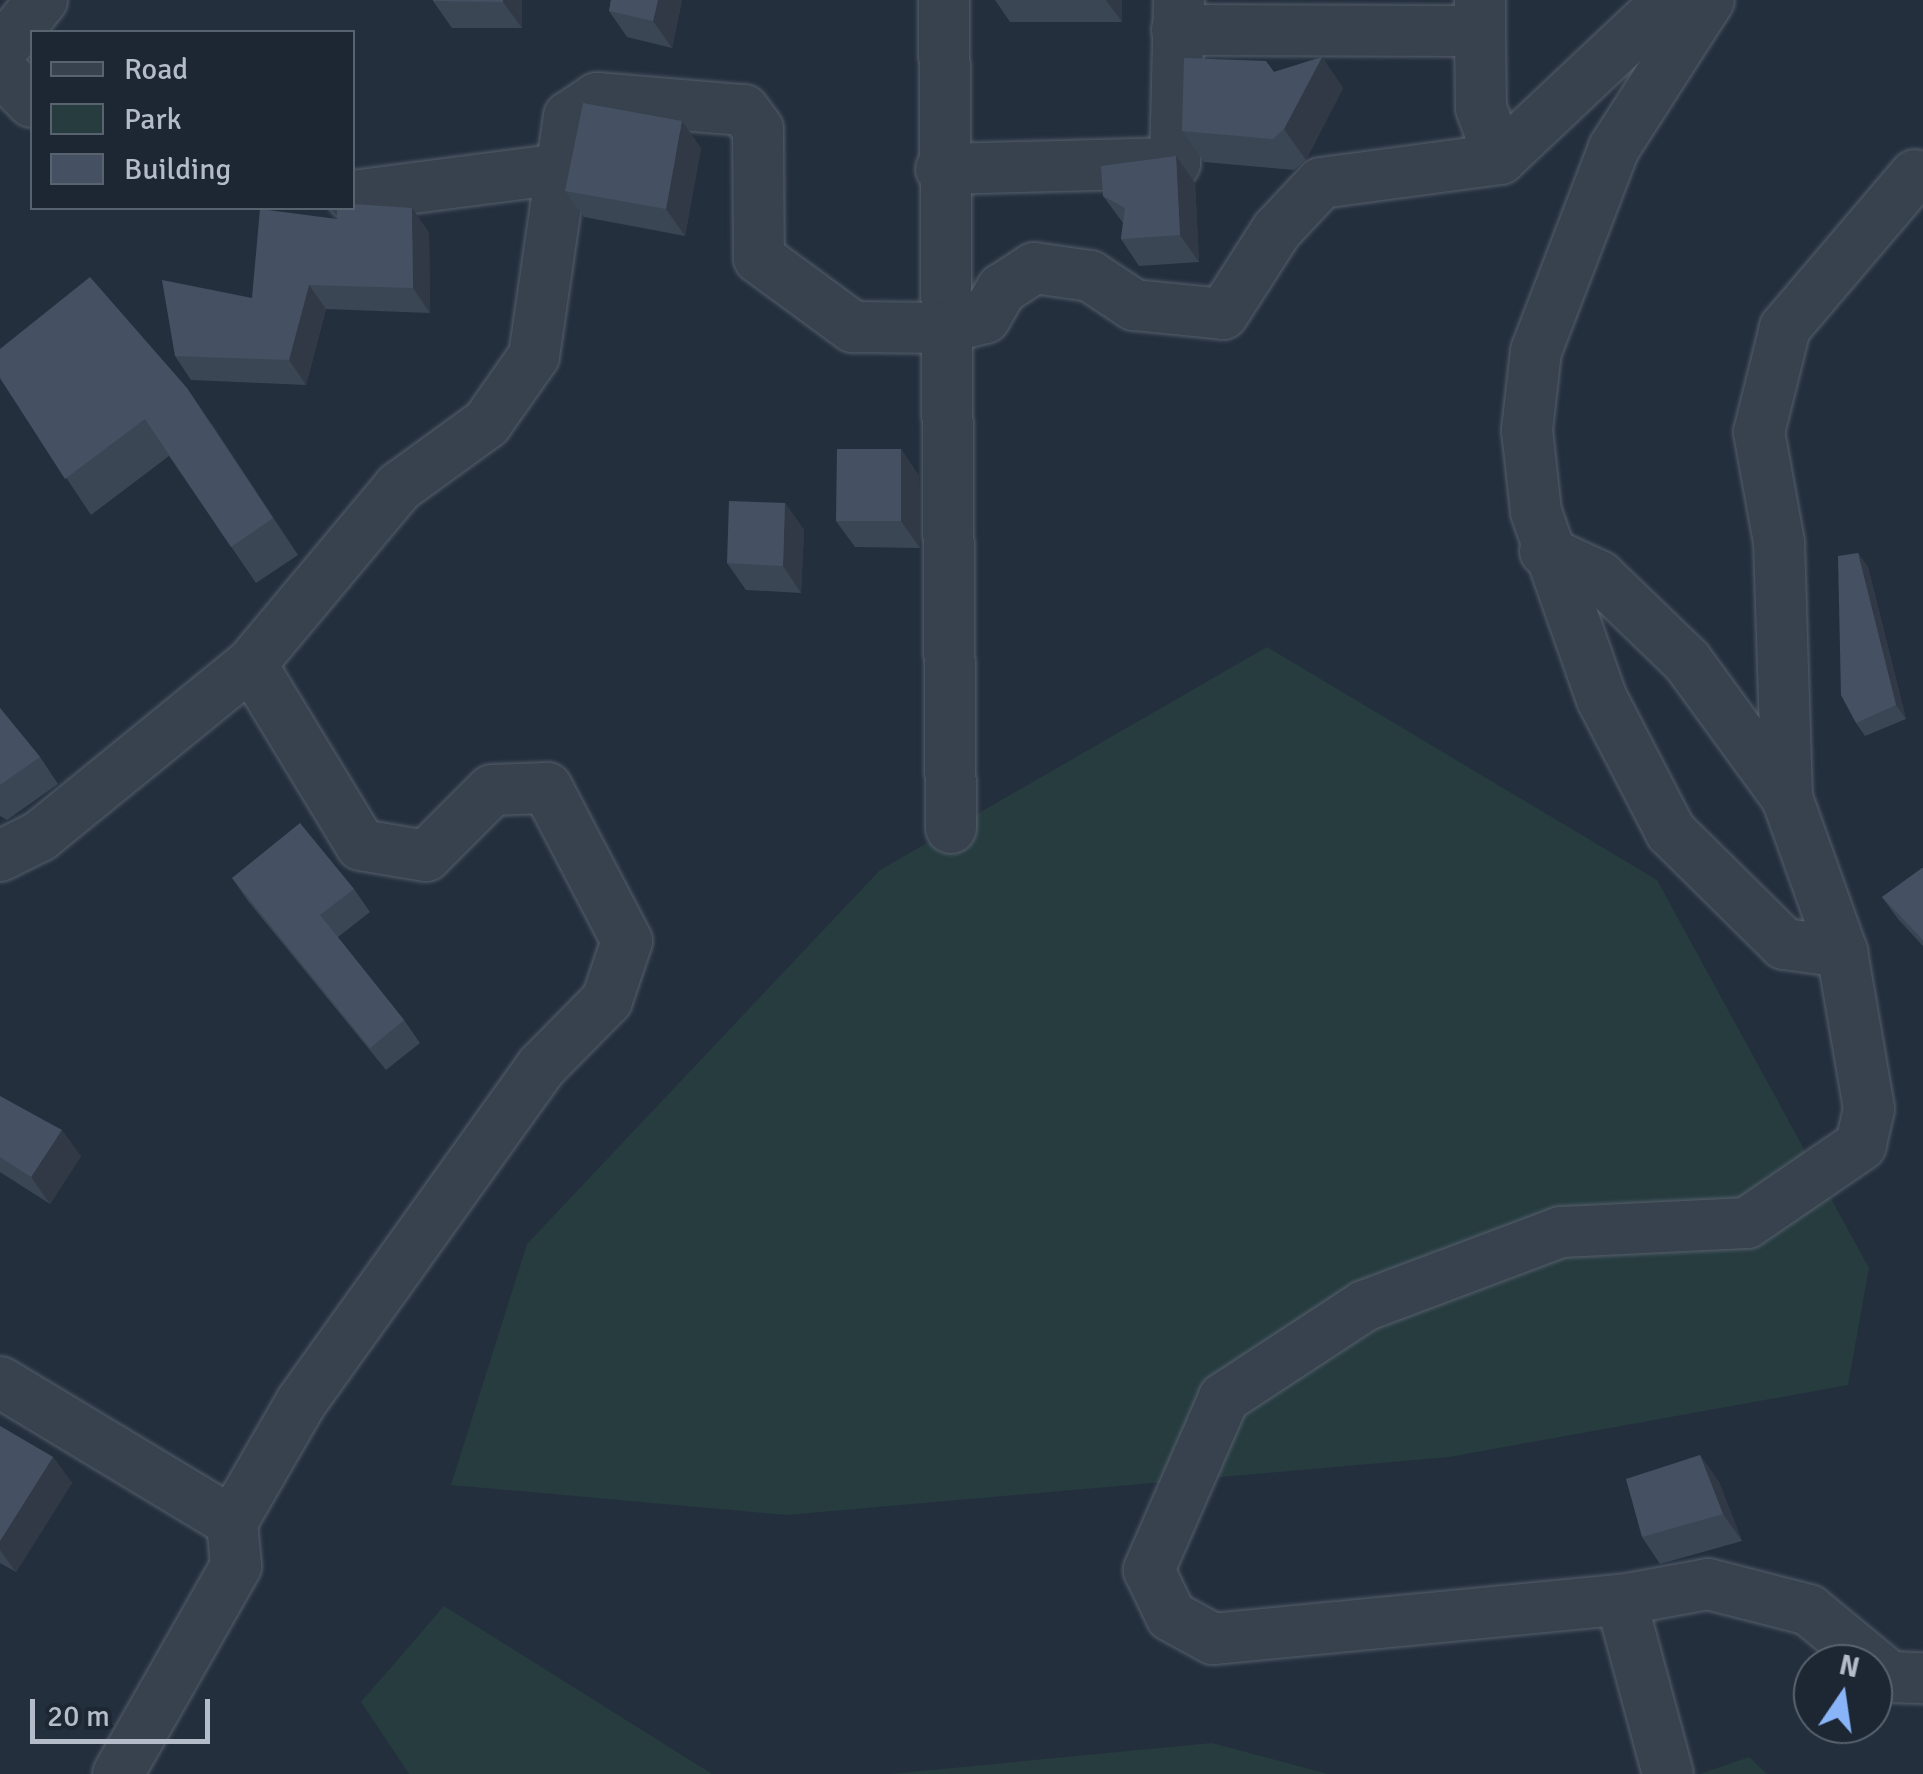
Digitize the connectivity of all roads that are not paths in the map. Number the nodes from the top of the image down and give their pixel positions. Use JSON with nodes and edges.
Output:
{"nodes":[{"id":1,"x":42,"y":0,"type":"edge"},
{"id":2,"x":944,"y":0,"type":"edge"},
{"id":3,"x":1669,"y":0,"type":"edge"},
{"id":4,"x":1709,"y":0,"type":"edge"},
{"id":5,"x":1178,"y":15,"type":"edge"},
{"id":6,"x":1480,"y":16,"type":"edge"},
{"id":7,"x":0,"y":52,"type":"edge"},
{"id":8,"x":0,"y":69,"type":"edge"},
{"id":9,"x":30,"y":100,"type":"edge"},
{"id":10,"x":1500,"y":160,"type":"junction"},
{"id":11,"x":560,"y":169,"type":"junction"},
{"id":12,"x":941,"y":169,"type":"junction"},
{"id":13,"x":1915,"y":175,"type":"dead end"},
{"id":14,"x":355,"y":196,"type":"edge"},
{"id":15,"x":944,"y":328,"type":"junction"},
{"id":16,"x":1545,"y":551,"type":"junction"},
{"id":17,"x":251,"y":664,"type":"junction"},
{"id":18,"x":1787,"y":798,"type":"junction"},
{"id":19,"x":951,"y":828,"type":"dead end"},
{"id":20,"x":0,"y":856,"type":"edge"},
{"id":21,"x":1842,"y":952,"type":"junction"},
{"id":22,"x":0,"y":1382,"type":"edge"},
{"id":23,"x":232,"y":1522,"type":"junction"},
{"id":24,"x":1621,"y":1600,"type":"junction"},
{"id":25,"x":1923,"y":1678,"type":"edge"},
{"id":26,"x":118,"y":1774,"type":"edge"},
{"id":27,"x":1668,"y":1774,"type":"edge"}],
"edges":[{"from":1,"to":7,"type":"street"},
{"from":2,"to":12,"type":"street"},
{"from":3,"to":10,"type":"street"},
{"from":4,"to":16,"type":"street"},
{"from":5,"to":6,"type":"street"},
{"from":5,"to":12,"type":"street"},
{"from":6,"to":10,"type":"street"},
{"from":8,"to":9,"type":"street"},
{"from":10,"to":15,"type":"street"},
{"from":11,"to":14,"type":"street"},
{"from":11,"to":15,"type":"street"},
{"from":11,"to":17,"type":"street"},
{"from":12,"to":15,"type":"street"},
{"from":13,"to":18,"type":"street"},
{"from":15,"to":19,"type":"street"},
{"from":16,"to":18,"type":"street"},
{"from":16,"to":21,"type":"street"},
{"from":17,"to":20,"type":"street"},
{"from":17,"to":23,"type":"street"},
{"from":18,"to":21,"type":"street"},
{"from":21,"to":24,"type":"street"},
{"from":22,"to":23,"type":"street"},
{"from":23,"to":26,"type":"street"},
{"from":24,"to":25,"type":"street"},
{"from":24,"to":27,"type":"street"}]}
